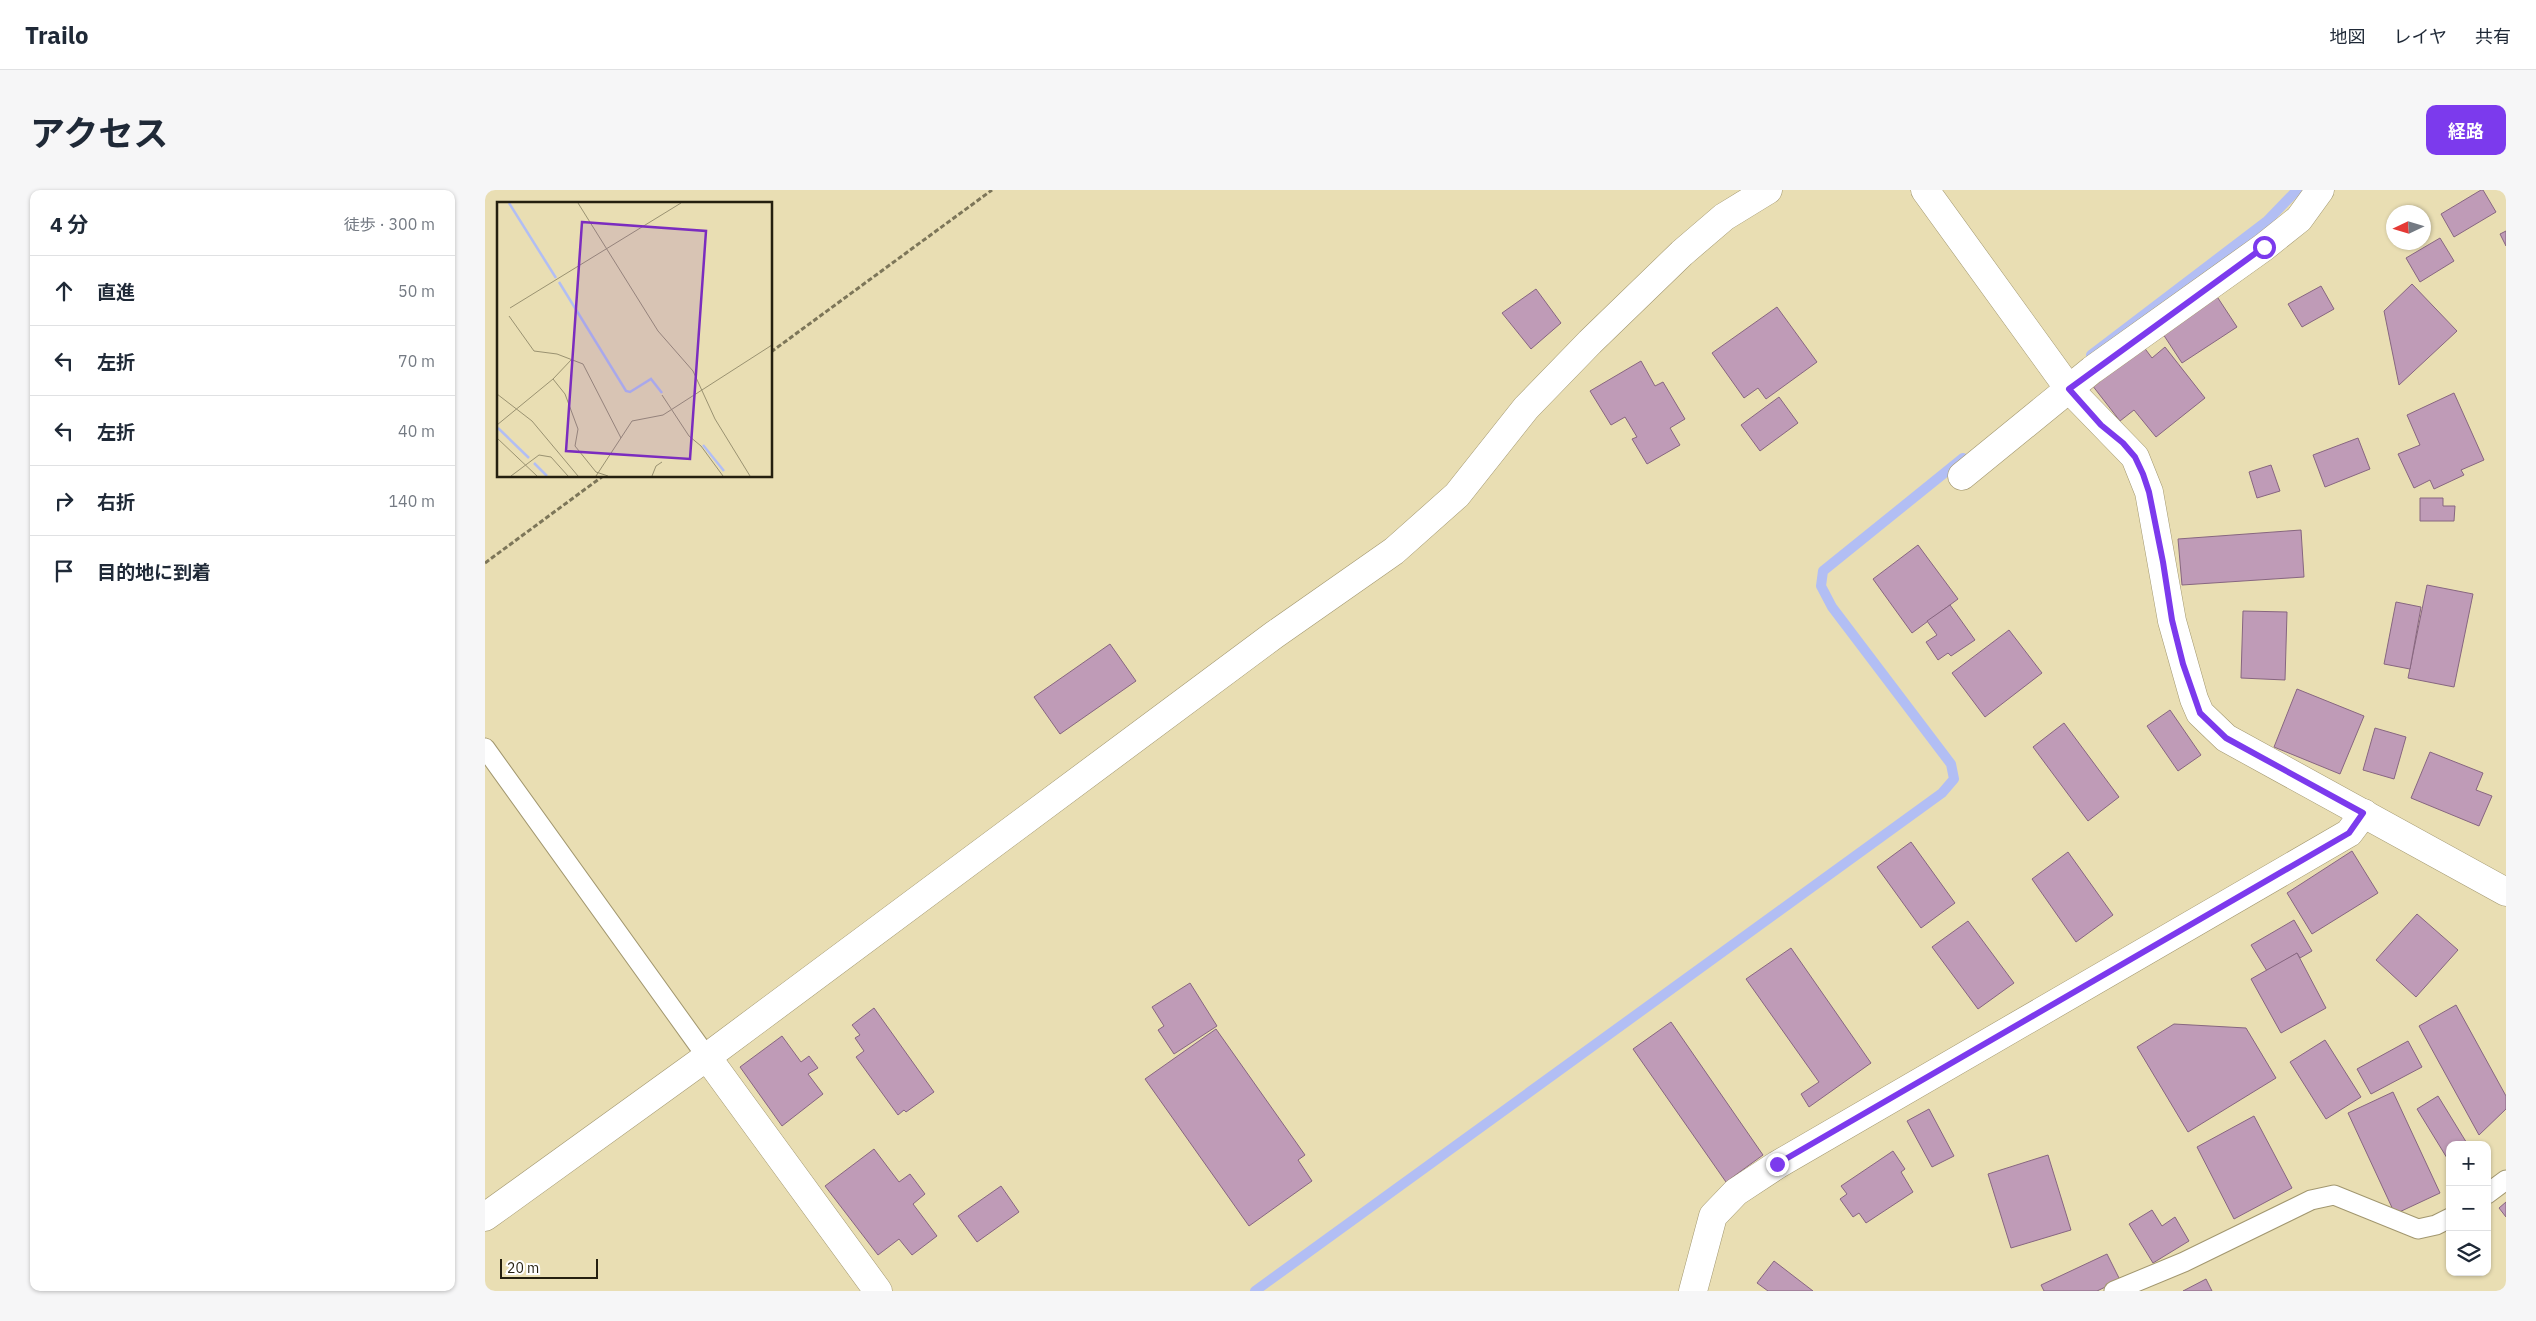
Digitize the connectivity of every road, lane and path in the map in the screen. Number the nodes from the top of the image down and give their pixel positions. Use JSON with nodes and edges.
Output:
{"nodes":[{"id":1,"x":992,"y":190,"type":"edge"},
{"id":2,"x":1769,"y":190,"type":"edge"},
{"id":3,"x":1925,"y":190,"type":"edge"},
{"id":4,"x":2320,"y":190,"type":"edge"},
{"id":5,"x":773,"y":351,"type":"edge"},
{"id":6,"x":2069,"y":389,"type":"junction"},
{"id":7,"x":1962,"y":476,"type":"dead end"},
{"id":8,"x":600,"y":478,"type":"edge"},
{"id":9,"x":485,"y":563,"type":"edge"},
{"id":10,"x":485,"y":748,"type":"edge"},
{"id":11,"x":2363,"y":813,"type":"junction"},
{"id":12,"x":2506,"y":892,"type":"edge"},
{"id":13,"x":707,"y":1057,"type":"junction"},
{"id":14,"x":2506,"y":1180,"type":"edge"},
{"id":15,"x":2491,"y":1191,"type":"edge"},
{"id":16,"x":485,"y":1217,"type":"edge"},
{"id":17,"x":2446,"y":1220,"type":"edge"},
{"id":18,"x":878,"y":1291,"type":"edge"},
{"id":19,"x":1693,"y":1291,"type":"edge"},
{"id":20,"x":2114,"y":1291,"type":"edge"}],
"edges":[{"from":1,"to":5,"type":"path"},
{"from":2,"to":13,"type":"street"},
{"from":3,"to":6,"type":"street"},
{"from":4,"to":6,"type":"street"},
{"from":6,"to":7,"type":"street"},
{"from":6,"to":11,"type":"street"},
{"from":8,"to":9,"type":"path"},
{"from":10,"to":13,"type":"lane"},
{"from":11,"to":12,"type":"street"},
{"from":11,"to":19,"type":"street"},
{"from":13,"to":16,"type":"street"},
{"from":13,"to":18,"type":"street"},
{"from":14,"to":15,"type":"lane"},
{"from":17,"to":20,"type":"lane"}]}
